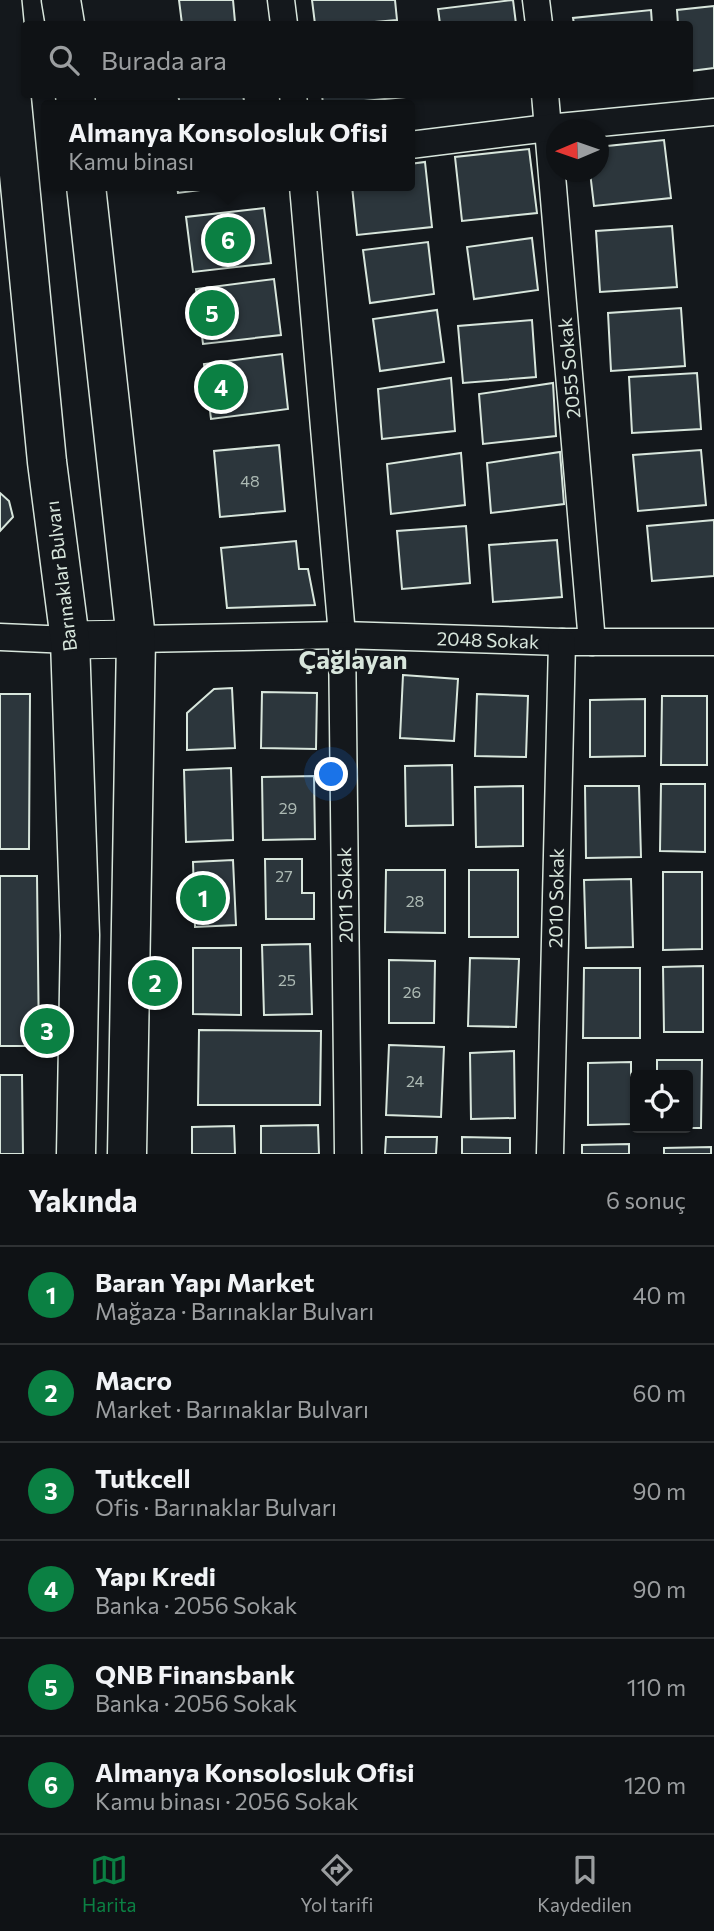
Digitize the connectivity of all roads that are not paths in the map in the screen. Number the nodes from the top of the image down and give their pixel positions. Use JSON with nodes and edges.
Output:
{"nodes":[{"id":1,"x":2,"y":0,"type":"edge"},
{"id":2,"x":61,"y":0,"type":"edge"},
{"id":3,"x":281,"y":0,"type":"edge"},
{"id":4,"x":536,"y":0,"type":"edge"},
{"id":5,"x":64,"y":21,"type":"edge"},
{"id":6,"x":284,"y":21,"type":"edge"},
{"id":7,"x":539,"y":21,"type":"edge"},
{"id":8,"x":545,"y":98,"type":"edge"},
{"id":9,"x":714,"y":112,"type":"edge"},
{"id":10,"x":547,"y":119,"type":"edge"},
{"id":11,"x":609,"y":122,"type":"edge"},
{"id":12,"x":546,"y":128,"type":"edge"},
{"id":13,"x":415,"y":144,"type":"edge"},
{"id":14,"x":9,"y":182,"type":"edge"},
{"id":15,"x":553,"y":182,"type":"edge"},
{"id":16,"x":87,"y":191,"type":"edge"},
{"id":17,"x":303,"y":191,"type":"edge"},
{"id":18,"x":342,"y":635,"type":"junction"},
{"id":19,"x":0,"y":637,"type":"edge"},
{"id":20,"x":136,"y":639,"type":"junction"},
{"id":21,"x":70,"y":640,"type":"junction"},
{"id":22,"x":562,"y":642,"type":"junction"},
{"id":23,"x":592,"y":642,"type":"junction"},
{"id":24,"x":714,"y":642,"type":"edge"},
{"id":25,"x":76,"y":1154,"type":"edge"},
{"id":26,"x":127,"y":1154,"type":"edge"},
{"id":27,"x":348,"y":1154,"type":"edge"},
{"id":28,"x":550,"y":1154,"type":"edge"}],
"edges":[{"from":1,"to":14,"type":"main road","name":"Barınaklar Bulvarı"},
{"from":2,"to":5,"type":"main road"},
{"from":3,"to":6,"type":"street"},
{"from":4,"to":7,"type":"street"},
{"from":8,"to":10,"type":"street","name":"2055 Sokak"},
{"from":9,"to":11,"type":"street"},
{"from":12,"to":13,"type":"street"},
{"from":14,"to":21,"type":"main road","name":"Barınaklar Bulvarı"},
{"from":15,"to":23,"type":"street","name":"2055 Sokak"},
{"from":16,"to":20,"type":"main road"},
{"from":17,"to":18,"type":"street","name":"2011 Sokak"},
{"from":18,"to":20,"type":"street","name":"2048 Sokak"},
{"from":18,"to":22,"type":"street","name":"2048 Sokak"},
{"from":18,"to":27,"type":"street","name":"2011 Sokak"},
{"from":19,"to":21,"type":"street"},
{"from":20,"to":21,"type":"street"},
{"from":20,"to":26,"type":"main road"},
{"from":21,"to":25,"type":"main road","name":"Barınaklar Bulvarı"},
{"from":22,"to":23,"type":"street","name":"2048 Sokak"},
{"from":22,"to":28,"type":"street","name":"2010 Sokak"},
{"from":23,"to":24,"type":"street","name":"2048 Sokak"}]}
